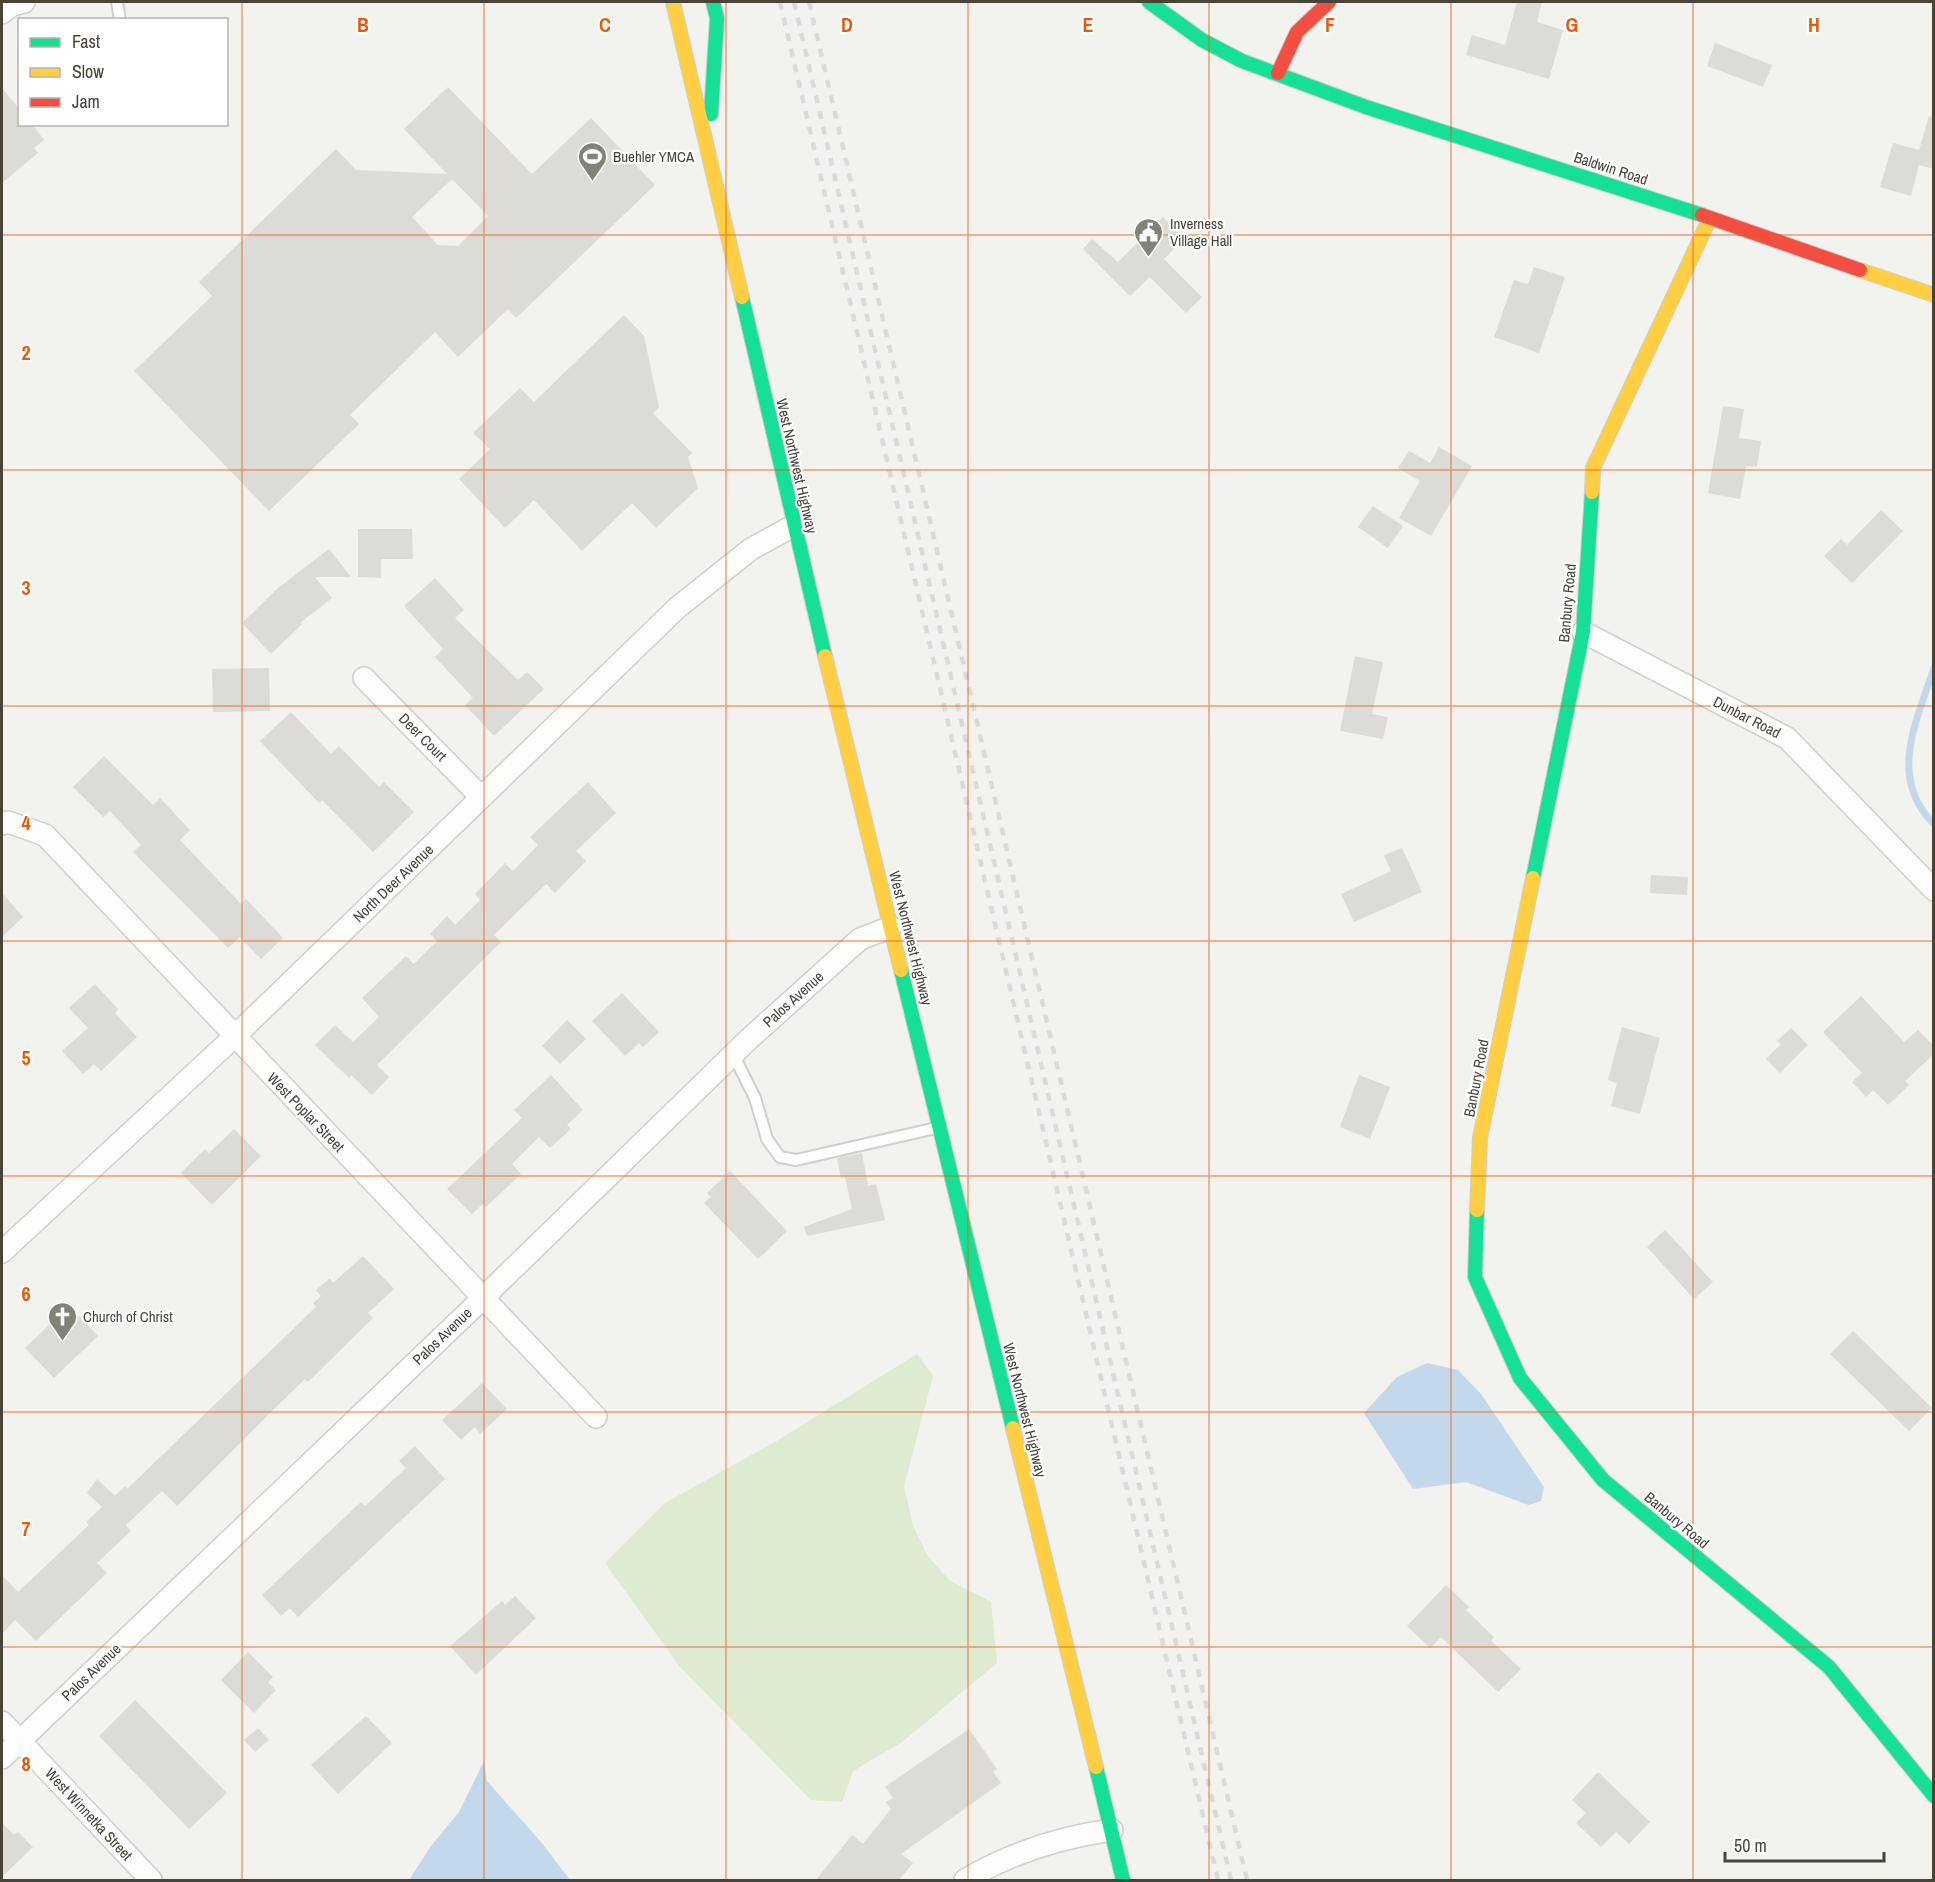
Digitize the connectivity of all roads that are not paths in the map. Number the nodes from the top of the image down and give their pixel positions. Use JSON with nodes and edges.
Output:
{"nodes":[{"id":1,"x":24,"y":2,"type":"edge"},
{"id":2,"x":117,"y":2,"type":"edge"},
{"id":3,"x":673,"y":2,"type":"edge"},
{"id":4,"x":713,"y":2,"type":"edge"},
{"id":5,"x":1149,"y":2,"type":"edge"},
{"id":6,"x":1329,"y":2,"type":"edge"},
{"id":7,"x":2,"y":13,"type":"edge"},
{"id":8,"x":120,"y":18,"type":"edge"},
{"id":9,"x":1278,"y":73,"type":"junction"},
{"id":10,"x":709,"y":146,"type":"junction"},
{"id":11,"x":1710,"y":218,"type":"junction"},
{"id":12,"x":1934,"y":295,"type":"edge"},
{"id":13,"x":793,"y":526,"type":"junction"},
{"id":14,"x":1583,"y":632,"type":"junction"},
{"id":15,"x":364,"y":678,"type":"dead end"},
{"id":16,"x":482,"y":797,"type":"junction"},
{"id":17,"x":5,"y":823,"type":"edge"},
{"id":18,"x":1934,"y":890,"type":"edge"},
{"id":19,"x":891,"y":927,"type":"junction"},
{"id":20,"x":234,"y":1037,"type":"junction"},
{"id":21,"x":733,"y":1054,"type":"junction"},
{"id":22,"x":939,"y":1127,"type":"junction"},
{"id":23,"x":2,"y":1252,"type":"edge"},
{"id":24,"x":483,"y":1298,"type":"junction"},
{"id":25,"x":596,"y":1417,"type":"dead end"},
{"id":26,"x":2,"y":1722,"type":"edge"},
{"id":27,"x":20,"y":1740,"type":"junction"},
{"id":28,"x":2,"y":1758,"type":"edge"},
{"id":29,"x":1934,"y":1796,"type":"edge"},
{"id":30,"x":1112,"y":1830,"type":"junction"},
{"id":31,"x":151,"y":1881,"type":"edge"},
{"id":32,"x":965,"y":1881,"type":"edge"},
{"id":33,"x":1123,"y":1881,"type":"edge"}],
"edges":[{"from":1,"to":7,"type":"street"},
{"from":2,"to":8,"type":"lane"},
{"from":3,"to":10,"type":"street","name":"West Northwest Highway"},
{"from":4,"to":10,"type":"street"},
{"from":5,"to":9,"type":"street","name":"Baldwin Road"},
{"from":6,"to":9,"type":"street"},
{"from":9,"to":11,"type":"street","name":"Baldwin Road"},
{"from":10,"to":13,"type":"street","name":"West Northwest Highway"},
{"from":11,"to":12,"type":"street","name":"Baldwin Road"},
{"from":11,"to":14,"type":"street","name":"Banbury Road"},
{"from":13,"to":16,"type":"street","name":"North Deer Avenue"},
{"from":13,"to":19,"type":"street","name":"West Northwest Highway"},
{"from":14,"to":18,"type":"street","name":"Dunbar Road"},
{"from":14,"to":29,"type":"street","name":"Banbury Road"},
{"from":15,"to":16,"type":"street","name":"Deer Court"},
{"from":16,"to":20,"type":"street","name":"North Deer Avenue"},
{"from":17,"to":20,"type":"street","name":"West Poplar Street"},
{"from":19,"to":21,"type":"street","name":"Palos Avenue"},
{"from":19,"to":22,"type":"street","name":"West Northwest Highway"},
{"from":20,"to":23,"type":"street","name":"North Deer Avenue"},
{"from":20,"to":24,"type":"street","name":"West Poplar Street"},
{"from":21,"to":22,"type":"lane"},
{"from":21,"to":24,"type":"street","name":"Palos Avenue"},
{"from":22,"to":30,"type":"street","name":"West Northwest Highway"},
{"from":24,"to":25,"type":"street","name":"West Poplar Street"},
{"from":24,"to":27,"type":"street","name":"Palos Avenue"},
{"from":26,"to":27,"type":"street","name":"West Winnetka Street"},
{"from":27,"to":28,"type":"street","name":"Palos Avenue"},
{"from":27,"to":31,"type":"street","name":"West Winnetka Street"},
{"from":30,"to":32,"type":"street"},
{"from":30,"to":33,"type":"street","name":"West Northwest Highway"}]}
